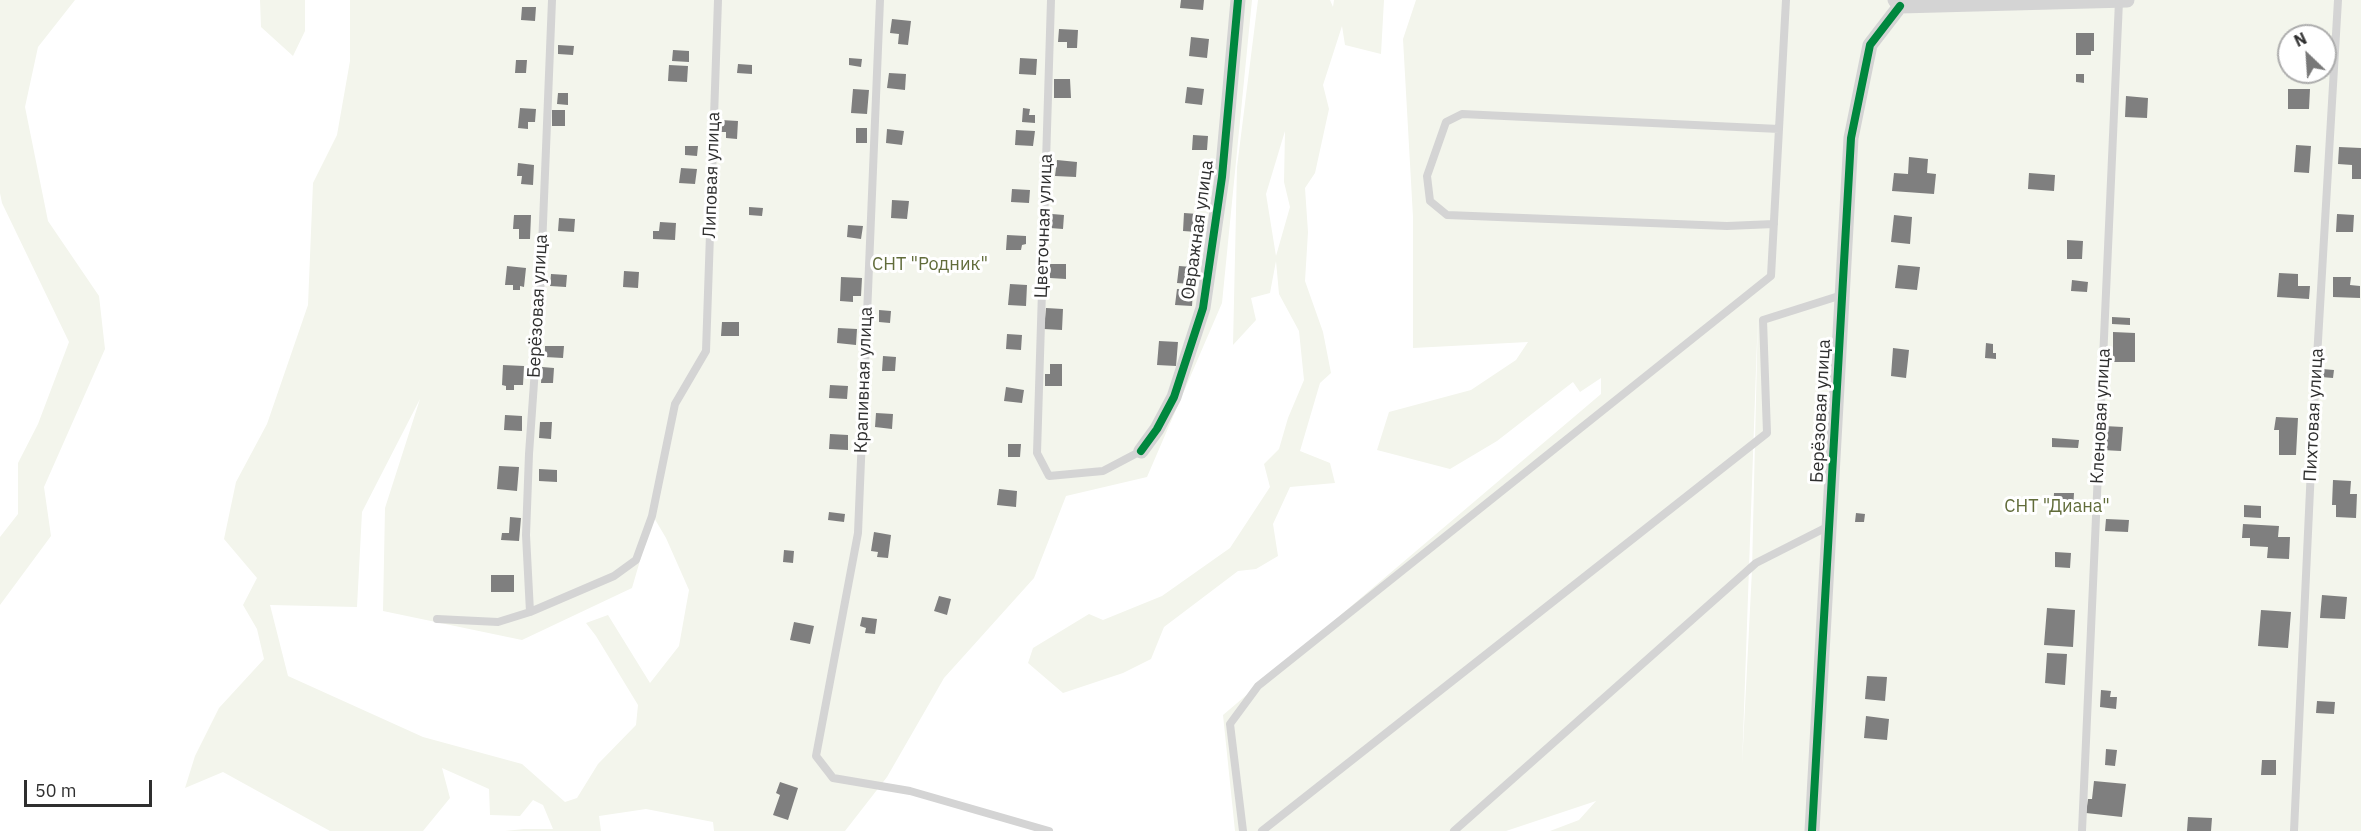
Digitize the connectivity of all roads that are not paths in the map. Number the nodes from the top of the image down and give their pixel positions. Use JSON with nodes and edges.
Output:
{"nodes":[{"id":1,"x":552,"y":0,"type":"edge"},
{"id":2,"x":718,"y":0,"type":"edge"},
{"id":3,"x":880,"y":0,"type":"edge"},
{"id":4,"x":1052,"y":0,"type":"edge"},
{"id":5,"x":1238,"y":0,"type":"edge"},
{"id":6,"x":1786,"y":0,"type":"edge"},
{"id":7,"x":2127,"y":0,"type":"edge"},
{"id":8,"x":2338,"y":0,"type":"edge"},
{"id":9,"x":2119,"y":1,"type":"edge"},
{"id":10,"x":1898,"y":3,"type":"edge"},
{"id":11,"x":1779,"y":129,"type":"junction"},
{"id":12,"x":1774,"y":224,"type":"junction"},
{"id":13,"x":1842,"y":295,"type":"junction"},
{"id":14,"x":1141,"y":451,"type":"joint"},
{"id":15,"x":1829,"y":526,"type":"junction"},
{"id":16,"x":531,"y":612,"type":"junction"},
{"id":17,"x":437,"y":619,"type":"dead end"},
{"id":18,"x":1049,"y":831,"type":"edge"},
{"id":19,"x":1243,"y":831,"type":"edge"},
{"id":20,"x":1262,"y":831,"type":"edge"},
{"id":21,"x":1454,"y":831,"type":"edge"},
{"id":22,"x":1812,"y":831,"type":"edge"},
{"id":23,"x":2082,"y":831,"type":"edge"},
{"id":24,"x":2294,"y":831,"type":"edge"}],
"edges":[{"from":1,"to":16,"type":"lane","name":"Берёзовая улица"},
{"from":2,"to":16,"type":"lane","name":"Липовая улица"},
{"from":3,"to":18,"type":"lane","name":"Крапивная улица"},
{"from":4,"to":14,"type":"lane","name":"Цветочная улица"},
{"from":5,"to":14,"type":"street","name":"Овражная улица"},
{"from":6,"to":11,"type":"lane"},
{"from":7,"to":9,"type":"street"},
{"from":8,"to":24,"type":"lane","name":"Пихтовая улица"},
{"from":9,"to":10,"type":"street"},
{"from":9,"to":23,"type":"lane","name":"Кленовая улица"},
{"from":10,"to":13,"type":"street","name":"Берёзовая улица"},
{"from":11,"to":12,"type":"lane"},
{"from":11,"to":12,"type":"lane"},
{"from":12,"to":19,"type":"lane"},
{"from":13,"to":15,"type":"street","name":"Берёзовая улица"},
{"from":13,"to":20,"type":"lane"},
{"from":15,"to":21,"type":"lane"},
{"from":15,"to":22,"type":"street","name":"Берёзовая улица"},
{"from":16,"to":17,"type":"lane"}]}
